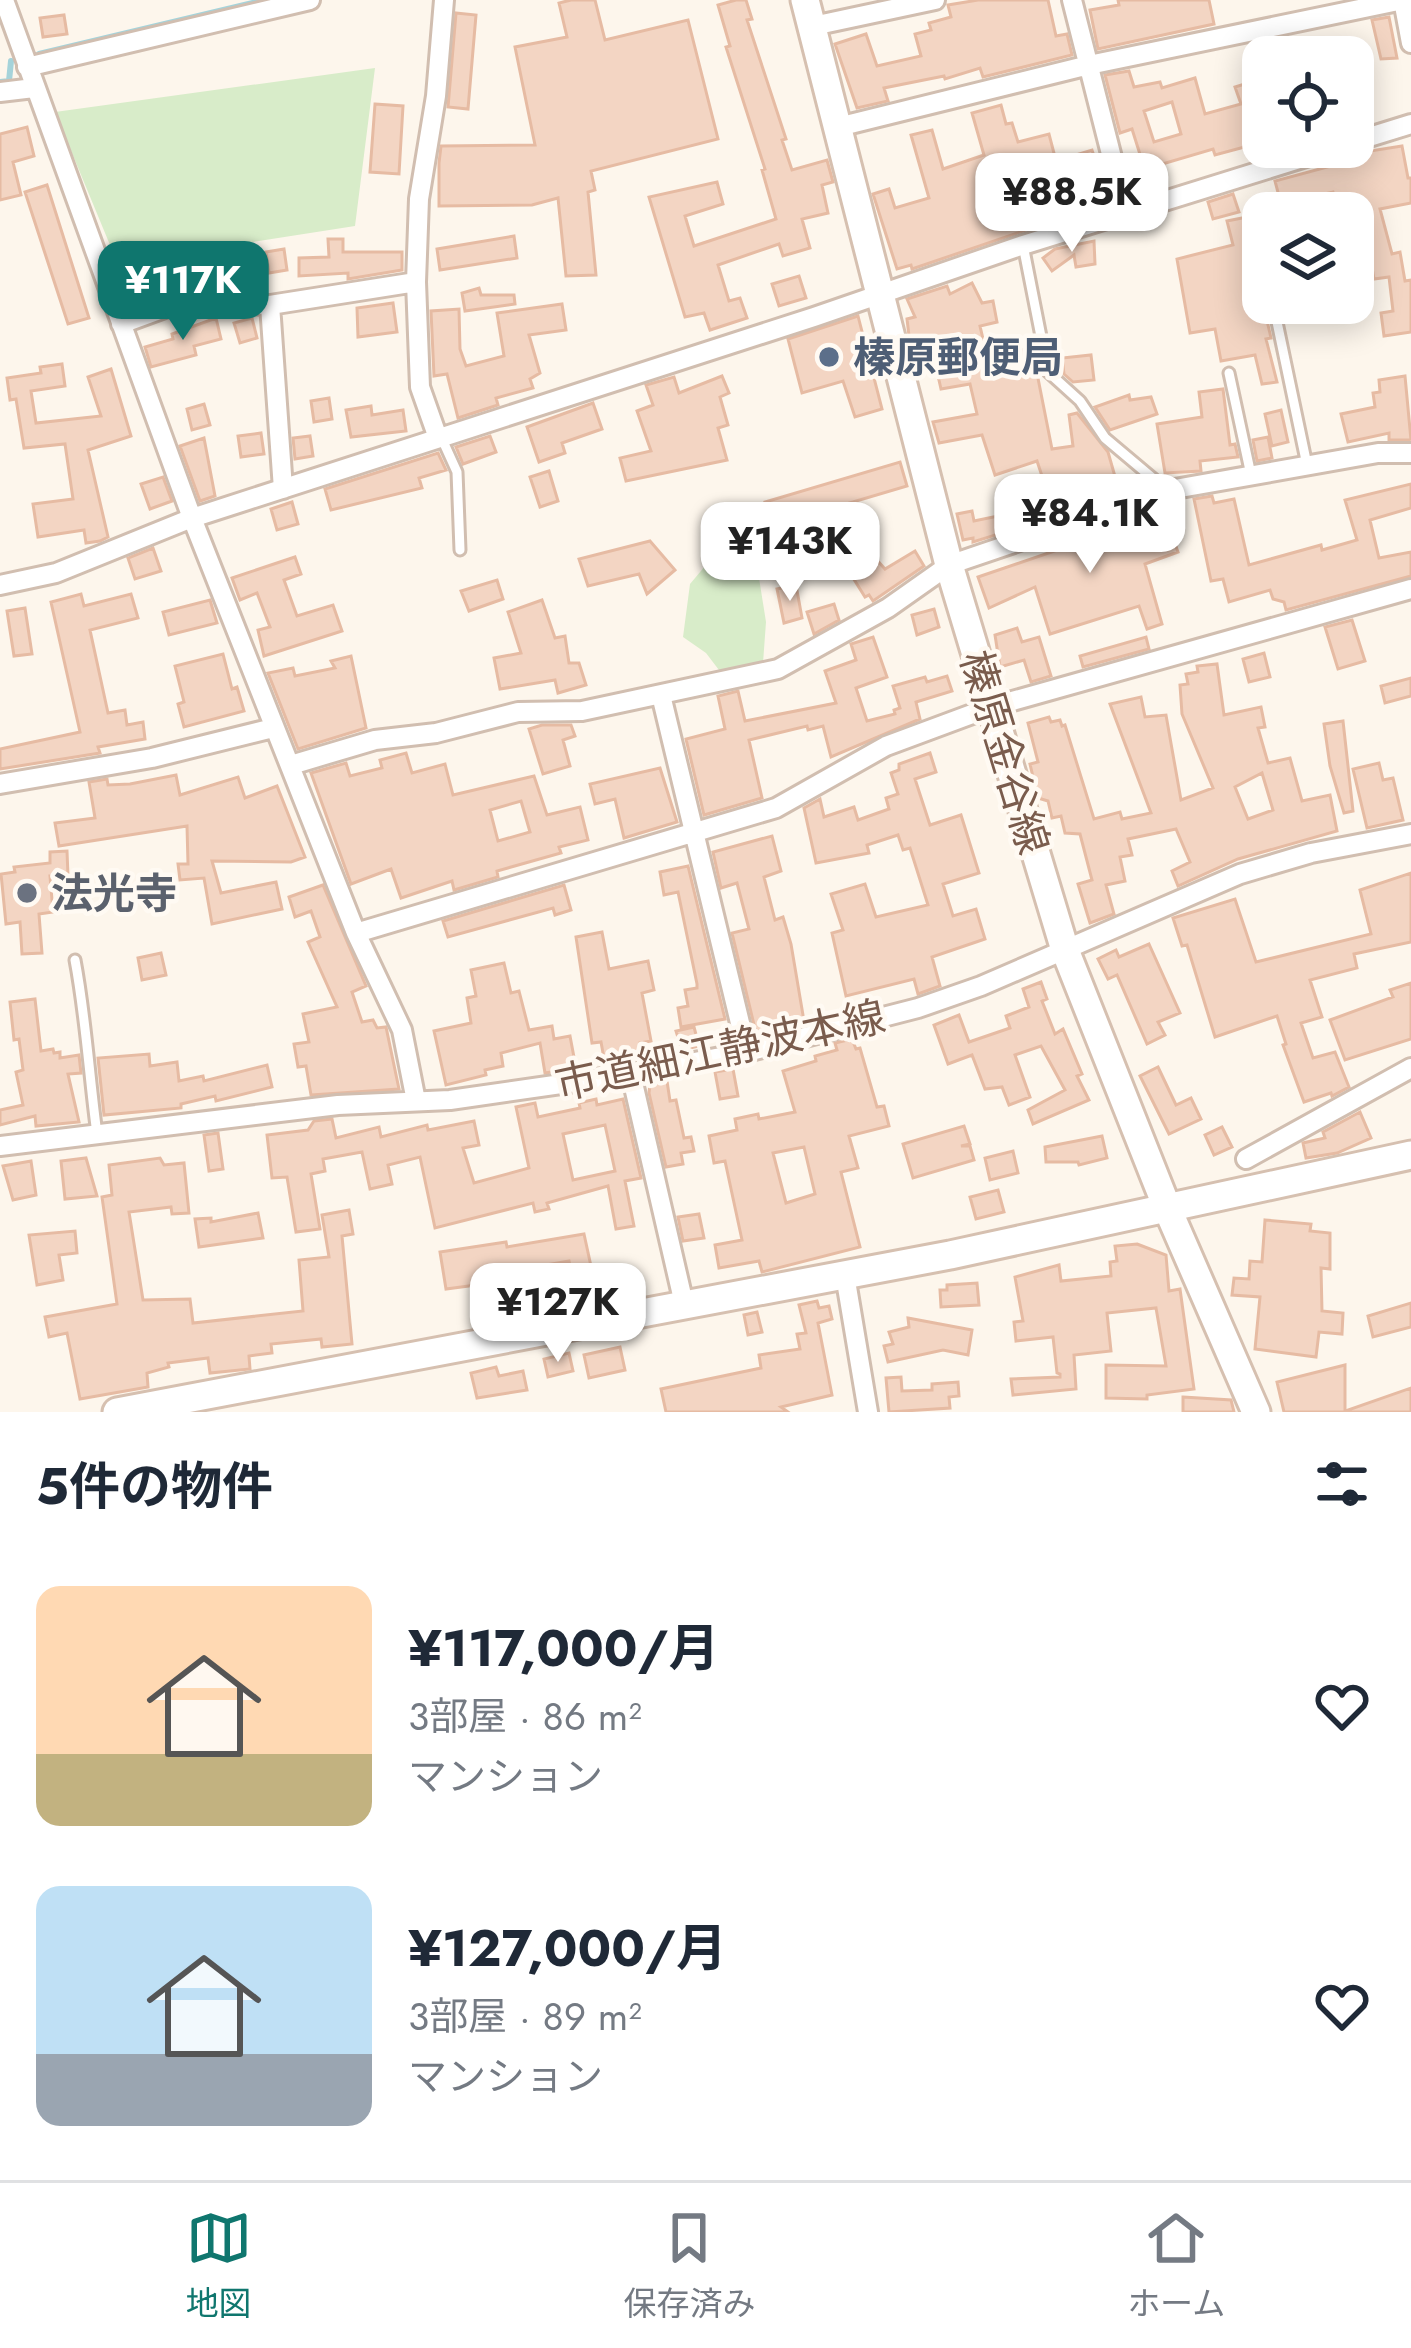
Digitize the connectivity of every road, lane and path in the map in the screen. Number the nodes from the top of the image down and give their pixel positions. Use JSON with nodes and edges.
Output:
{"nodes":[{"id":1,"x":4,"y":0,"type":"edge"},
{"id":2,"x":310,"y":0,"type":"edge"},
{"id":3,"x":444,"y":0,"type":"edge"},
{"id":4,"x":935,"y":0,"type":"edge"},
{"id":5,"x":1072,"y":0,"type":"edge"},
{"id":6,"x":1403,"y":0,"type":"edge"},
{"id":7,"x":809,"y":13,"type":"edge"},
{"id":8,"x":1411,"y":44,"type":"edge"},
{"id":9,"x":1089,"y":65,"type":"junction"},
{"id":10,"x":27,"y":68,"type":"junction"},
{"id":11,"x":34,"y":88,"type":"junction"},
{"id":12,"x":0,"y":92,"type":"edge"},
{"id":13,"x":1411,"y":124,"type":"edge"},
{"id":14,"x":838,"y":127,"type":"junction"},
{"id":15,"x":1374,"y":135,"type":"edge"},
{"id":16,"x":1270,"y":168,"type":"edge"},
{"id":17,"x":1126,"y":213,"type":"junction"},
{"id":18,"x":1023,"y":244,"type":"junction"},
{"id":19,"x":416,"y":282,"type":"junction"},
{"id":20,"x":879,"y":292,"type":"junction"},
{"id":21,"x":270,"y":304,"type":"junction"},
{"id":22,"x":121,"y":324,"type":"junction"},
{"id":23,"x":1278,"y":324,"type":"edge"},
{"id":24,"x":1229,"y":373,"type":"dead end"},
{"id":25,"x":440,"y":437,"type":"junction"},
{"id":26,"x":1411,"y":453,"type":"edge"},
{"id":27,"x":1306,"y":465,"type":"junction"},
{"id":28,"x":1251,"y":476,"type":"junction"},
{"id":29,"x":283,"y":489,"type":"junction"},
{"id":30,"x":1168,"y":490,"type":"junction"},
{"id":31,"x":192,"y":518,"type":"junction"},
{"id":32,"x":460,"y":550,"type":"dead end"},
{"id":33,"x":949,"y":565,"type":"junction"},
{"id":34,"x":0,"y":585,"type":"edge"},
{"id":35,"x":1411,"y":589,"type":"edge"},
{"id":36,"x":661,"y":695,"type":"junction"},
{"id":37,"x":991,"y":707,"type":"junction"},
{"id":38,"x":273,"y":728,"type":"junction"},
{"id":39,"x":291,"y":765,"type":"junction"},
{"id":40,"x":0,"y":784,"type":"edge"},
{"id":41,"x":694,"y":834,"type":"junction"},
{"id":42,"x":1411,"y":834,"type":"edge"},
{"id":43,"x":356,"y":933,"type":"junction"},
{"id":44,"x":1065,"y":950,"type":"junction"},
{"id":45,"x":75,"y":960,"type":"dead end"},
{"id":46,"x":747,"y":1052,"type":"junction"},
{"id":47,"x":1411,"y":1068,"type":"edge"},
{"id":48,"x":631,"y":1074,"type":"junction"},
{"id":49,"x":416,"y":1101,"type":"junction"},
{"id":50,"x":97,"y":1134,"type":"junction"},
{"id":51,"x":0,"y":1146,"type":"edge"},
{"id":52,"x":1411,"y":1155,"type":"edge"},
{"id":53,"x":1246,"y":1159,"type":"dead end"},
{"id":54,"x":1168,"y":1210,"type":"junction"},
{"id":55,"x":845,"y":1275,"type":"junction"},
{"id":56,"x":684,"y":1304,"type":"junction"},
{"id":57,"x":159,"y":1408,"type":"edge"},
{"id":58,"x":117,"y":1412,"type":"edge"},
{"id":59,"x":868,"y":1412,"type":"edge"},
{"id":60,"x":1256,"y":1412,"type":"edge"}],
"edges":[{"from":1,"to":10,"type":"street"},
{"from":2,"to":10,"type":"street"},
{"from":3,"to":19,"type":"street"},
{"from":4,"to":7,"type":"street"},
{"from":5,"to":9,"type":"street"},
{"from":6,"to":8,"type":"street"},
{"from":6,"to":9,"type":"street"},
{"from":7,"to":14,"type":"main road","name":"榛原金谷線"},
{"from":9,"to":14,"type":"street"},
{"from":9,"to":17,"type":"street"},
{"from":10,"to":11,"type":"street"},
{"from":11,"to":12,"type":"street"},
{"from":11,"to":22,"type":"street"},
{"from":13,"to":15,"type":"street"},
{"from":14,"to":20,"type":"main road","name":"榛原金谷線"},
{"from":16,"to":17,"type":"street"},
{"from":17,"to":18,"type":"street"},
{"from":18,"to":20,"type":"street"},
{"from":18,"to":30,"type":"lane"},
{"from":19,"to":21,"type":"street"},
{"from":19,"to":25,"type":"street"},
{"from":20,"to":25,"type":"street"},
{"from":20,"to":33,"type":"main road","name":"榛原金谷線"},
{"from":21,"to":22,"type":"street"},
{"from":21,"to":29,"type":"street"},
{"from":22,"to":31,"type":"street"},
{"from":23,"to":27,"type":"lane"},
{"from":24,"to":28,"type":"lane"},
{"from":25,"to":29,"type":"street"},
{"from":25,"to":32,"type":"lane"},
{"from":26,"to":27,"type":"street"},
{"from":27,"to":28,"type":"street"},
{"from":28,"to":30,"type":"street"},
{"from":29,"to":31,"type":"street"},
{"from":30,"to":33,"type":"street"},
{"from":31,"to":34,"type":"street"},
{"from":31,"to":38,"type":"street"},
{"from":33,"to":36,"type":"street"},
{"from":33,"to":37,"type":"main road","name":"榛原金谷線"},
{"from":35,"to":37,"type":"street"},
{"from":36,"to":39,"type":"street"},
{"from":36,"to":41,"type":"street"},
{"from":37,"to":41,"type":"street"},
{"from":37,"to":44,"type":"main road","name":"榛原金谷線"},
{"from":38,"to":39,"type":"street"},
{"from":38,"to":40,"type":"street"},
{"from":39,"to":43,"type":"street"},
{"from":41,"to":43,"type":"street"},
{"from":41,"to":46,"type":"street"},
{"from":42,"to":44,"type":"street","name":"市道細江静波本線"},
{"from":43,"to":49,"type":"street"},
{"from":44,"to":46,"type":"street","name":"市道細江静波本線"},
{"from":44,"to":54,"type":"main road","name":"榛原金谷線"},
{"from":45,"to":50,"type":"lane"},
{"from":46,"to":48,"type":"street","name":"市道細江静波本線"},
{"from":47,"to":53,"type":"street"},
{"from":48,"to":49,"type":"street","name":"市道細江静波本線"},
{"from":48,"to":56,"type":"street"},
{"from":49,"to":50,"type":"street","name":"市道細江静波本線"},
{"from":50,"to":51,"type":"street","name":"市道細江静波本線"},
{"from":52,"to":54,"type":"main road"},
{"from":54,"to":55,"type":"main road"},
{"from":54,"to":60,"type":"main road","name":"榛原金谷線"},
{"from":55,"to":56,"type":"main road"},
{"from":55,"to":59,"type":"street"},
{"from":56,"to":57,"type":"main road"},
{"from":57,"to":58,"type":"main road"}]}
